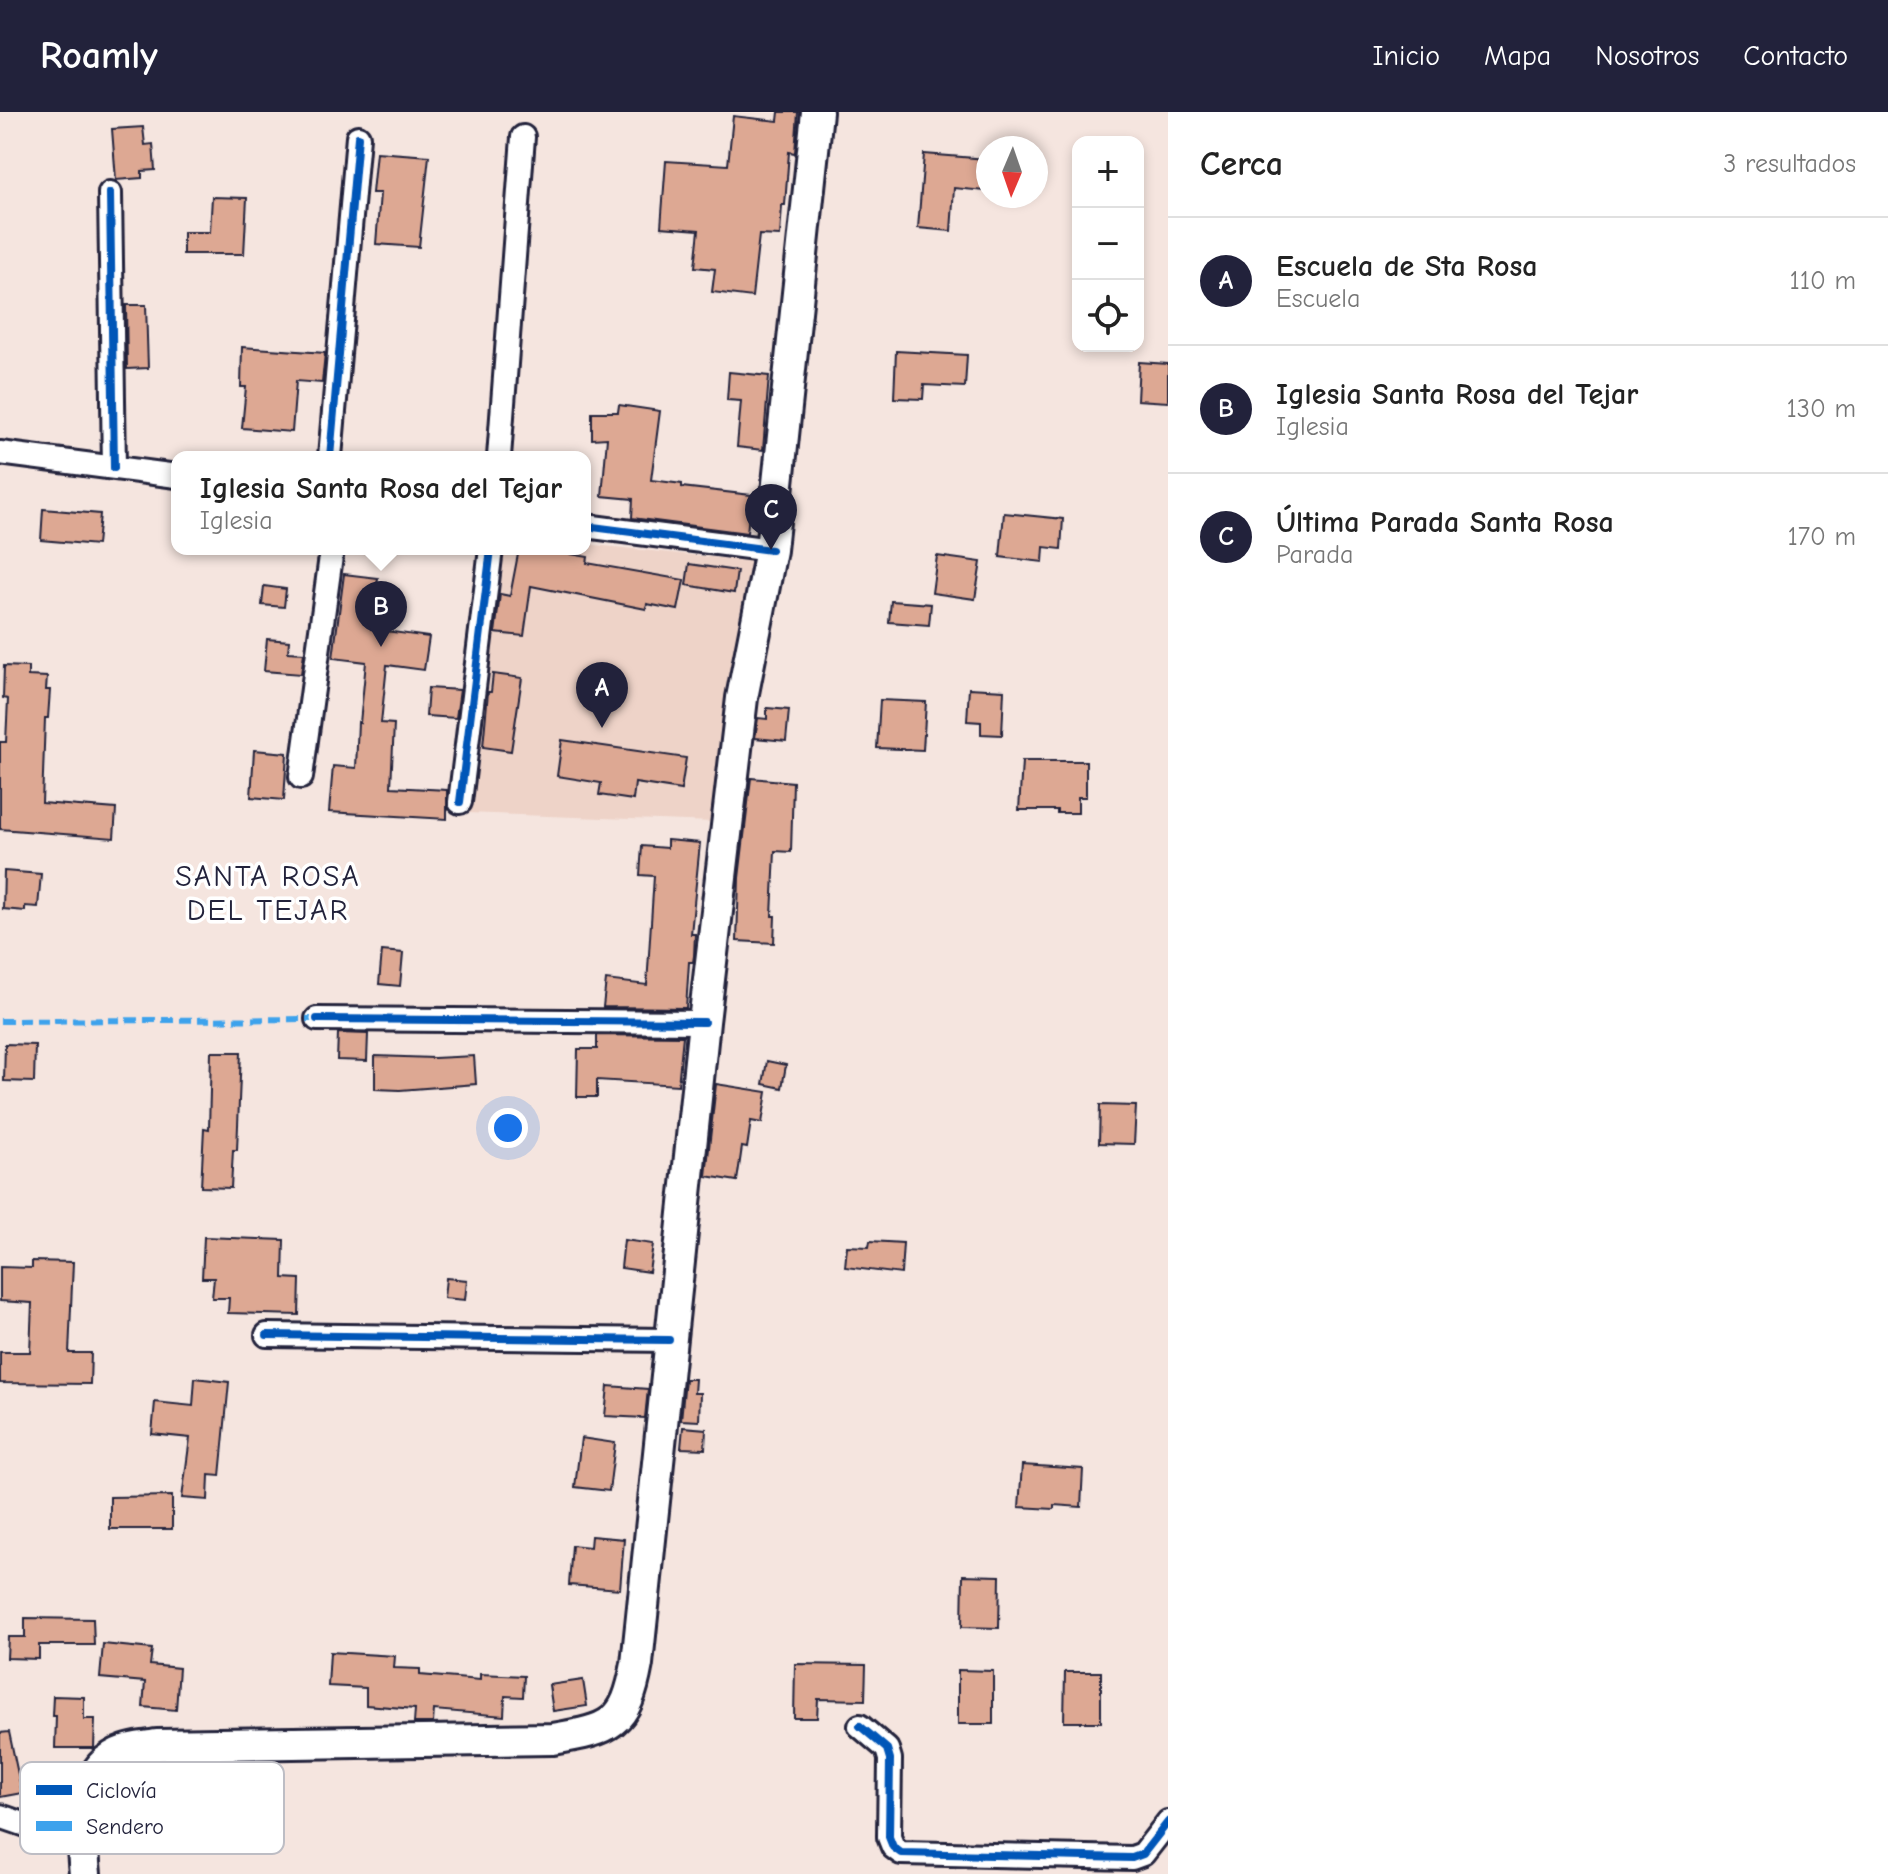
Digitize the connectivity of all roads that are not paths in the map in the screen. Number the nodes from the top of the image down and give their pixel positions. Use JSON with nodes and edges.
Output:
{"nodes":[{"id":1,"x":817,"y":112,"type":"edge"},
{"id":2,"x":358,"y":137,"type":"dead end"},
{"id":3,"x":523,"y":137,"type":"dead end"},
{"id":4,"x":110,"y":193,"type":"dead end"},
{"id":5,"x":331,"y":451,"type":"edge"},
{"id":6,"x":499,"y":451,"type":"edge"},
{"id":7,"x":0,"y":453,"type":"edge"},
{"id":8,"x":114,"y":468,"type":"junction"},
{"id":9,"x":171,"y":475,"type":"edge"},
{"id":10,"x":591,"y":527,"type":"edge"},
{"id":11,"x":771,"y":550,"type":"junction"},
{"id":12,"x":331,"y":555,"type":"edge"},
{"id":13,"x":490,"y":555,"type":"edge"},
{"id":14,"x":301,"y":777,"type":"dead end"},
{"id":15,"x":460,"y":802,"type":"dead end"},
{"id":16,"x":317,"y":1019,"type":"dead end"},
{"id":17,"x":704,"y":1022,"type":"junction"},
{"id":18,"x":267,"y":1335,"type":"dead end"},
{"id":19,"x":669,"y":1340,"type":"junction"},
{"id":20,"x":860,"y":1726,"type":"dead end"},
{"id":21,"x":106,"y":1762,"type":"edge"},
{"id":22,"x":0,"y":1816,"type":"edge"},
{"id":23,"x":1168,"y":1822,"type":"edge"},
{"id":24,"x":20,"y":1826,"type":"edge"}],
"edges":[{"from":1,"to":11,"type":"main road"},
{"from":2,"to":5,"type":"street"},
{"from":3,"to":6,"type":"street"},
{"from":4,"to":8,"type":"street"},
{"from":7,"to":8,"type":"street"},
{"from":8,"to":9,"type":"street"},
{"from":10,"to":11,"type":"street"},
{"from":11,"to":17,"type":"main road"},
{"from":12,"to":14,"type":"street"},
{"from":13,"to":15,"type":"street"},
{"from":16,"to":17,"type":"street"},
{"from":17,"to":19,"type":"main road"},
{"from":18,"to":19,"type":"street"},
{"from":19,"to":21,"type":"main road"},
{"from":20,"to":23,"type":"street"},
{"from":22,"to":24,"type":"street"}]}
